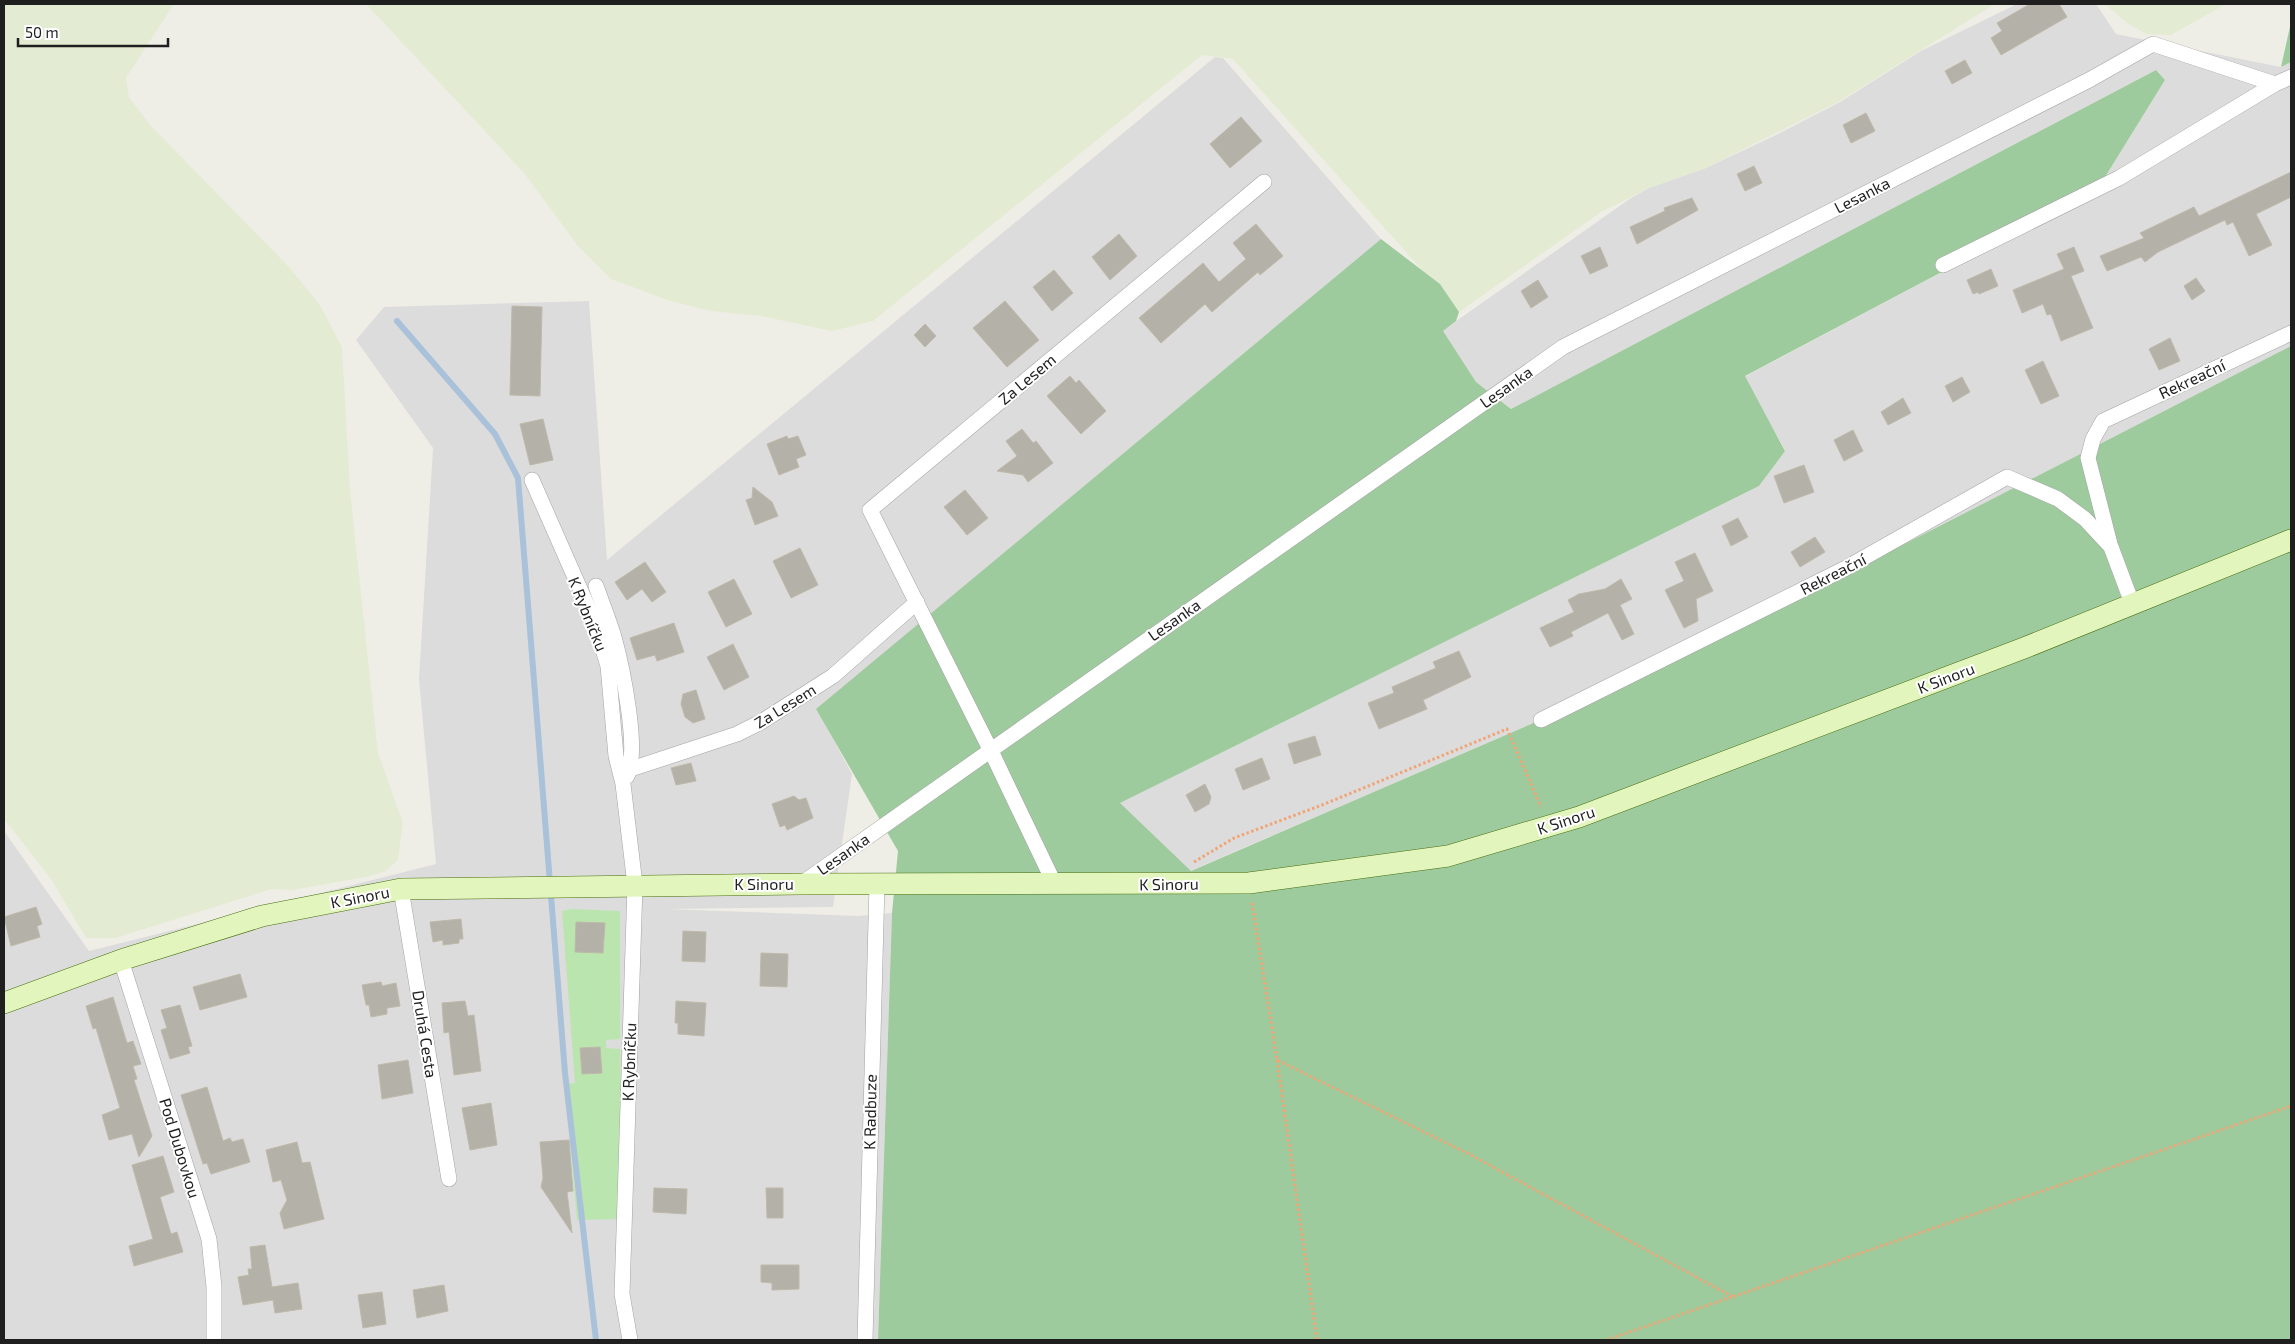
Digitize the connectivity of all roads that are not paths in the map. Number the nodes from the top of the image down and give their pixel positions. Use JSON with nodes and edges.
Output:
{"nodes":[{"id":1,"x":2291,"y":77,"type":"edge"},
{"id":2,"x":2276,"y":84,"type":"junction"},
{"id":3,"x":1264,"y":182,"type":"dead end"},
{"id":4,"x":1943,"y":265,"type":"dead end"},
{"id":5,"x":2291,"y":334,"type":"edge"},
{"id":6,"x":532,"y":480,"type":"dead end"},
{"id":7,"x":2291,"y":540,"type":"edge"},
{"id":8,"x":2111,"y":547,"type":"junction"},
{"id":9,"x":596,"y":586,"type":"dead end"},
{"id":10,"x":917,"y":602,"type":"junction"},
{"id":11,"x":2132,"y":604,"type":"junction"},
{"id":12,"x":1541,"y":720,"type":"dead end"},
{"id":13,"x":991,"y":751,"type":"junction"},
{"id":14,"x":631,"y":769,"type":"junction"},
{"id":15,"x":623,"y":784,"type":"junction"},
{"id":16,"x":800,"y":884,"type":"junction"},
{"id":17,"x":877,"y":884,"type":"junction"},
{"id":18,"x":635,"y":885,"type":"junction"},
{"id":19,"x":1055,"y":885,"type":"junction"},
{"id":20,"x":401,"y":889,"type":"junction"},
{"id":21,"x":121,"y":960,"type":"junction"},
{"id":22,"x":4,"y":1003,"type":"edge"},
{"id":23,"x":449,"y":1179,"type":"dead end"},
{"id":24,"x":214,"y":1340,"type":"edge"},
{"id":25,"x":630,"y":1340,"type":"edge"},
{"id":26,"x":865,"y":1340,"type":"edge"}],
"edges":[{"from":1,"to":2,"type":"street"},
{"from":2,"to":4,"type":"street"},
{"from":2,"to":13,"type":"street","name":"Lesanka"},
{"from":3,"to":10,"type":"street","name":"Za Lesem"},
{"from":5,"to":8,"type":"street","name":"Rekreační"},
{"from":6,"to":15,"type":"street","name":"K Rybníčku"},
{"from":7,"to":11,"type":"street","name":"K Sinoru"},
{"from":8,"to":11,"type":"street","name":"Rekreační"},
{"from":8,"to":12,"type":"street","name":"Rekreační"},
{"from":9,"to":14,"type":"street","name":"K Rybníčku"},
{"from":10,"to":13,"type":"street","name":"Za Lesem"},
{"from":10,"to":14,"type":"street","name":"Za Lesem"},
{"from":11,"to":19,"type":"street","name":"K Sinoru"},
{"from":13,"to":16,"type":"street","name":"Lesanka"},
{"from":13,"to":19,"type":"street","name":"Za Lesem"},
{"from":14,"to":15,"type":"street","name":"K Rybníčku"},
{"from":15,"to":18,"type":"street","name":"K Rybníčku"},
{"from":16,"to":17,"type":"street","name":"K Sinoru"},
{"from":16,"to":18,"type":"street","name":"K Sinoru"},
{"from":17,"to":19,"type":"street","name":"K Sinoru"},
{"from":17,"to":26,"type":"street","name":"K Radbuze"},
{"from":18,"to":20,"type":"street","name":"K Sinoru"},
{"from":18,"to":25,"type":"street","name":"K Rybníčku"},
{"from":20,"to":21,"type":"street","name":"K Sinoru"},
{"from":20,"to":23,"type":"street","name":"Druhá Cesta"},
{"from":21,"to":22,"type":"street","name":"K Sinoru"},
{"from":21,"to":24,"type":"street","name":"Pod Dubovkou"}]}
